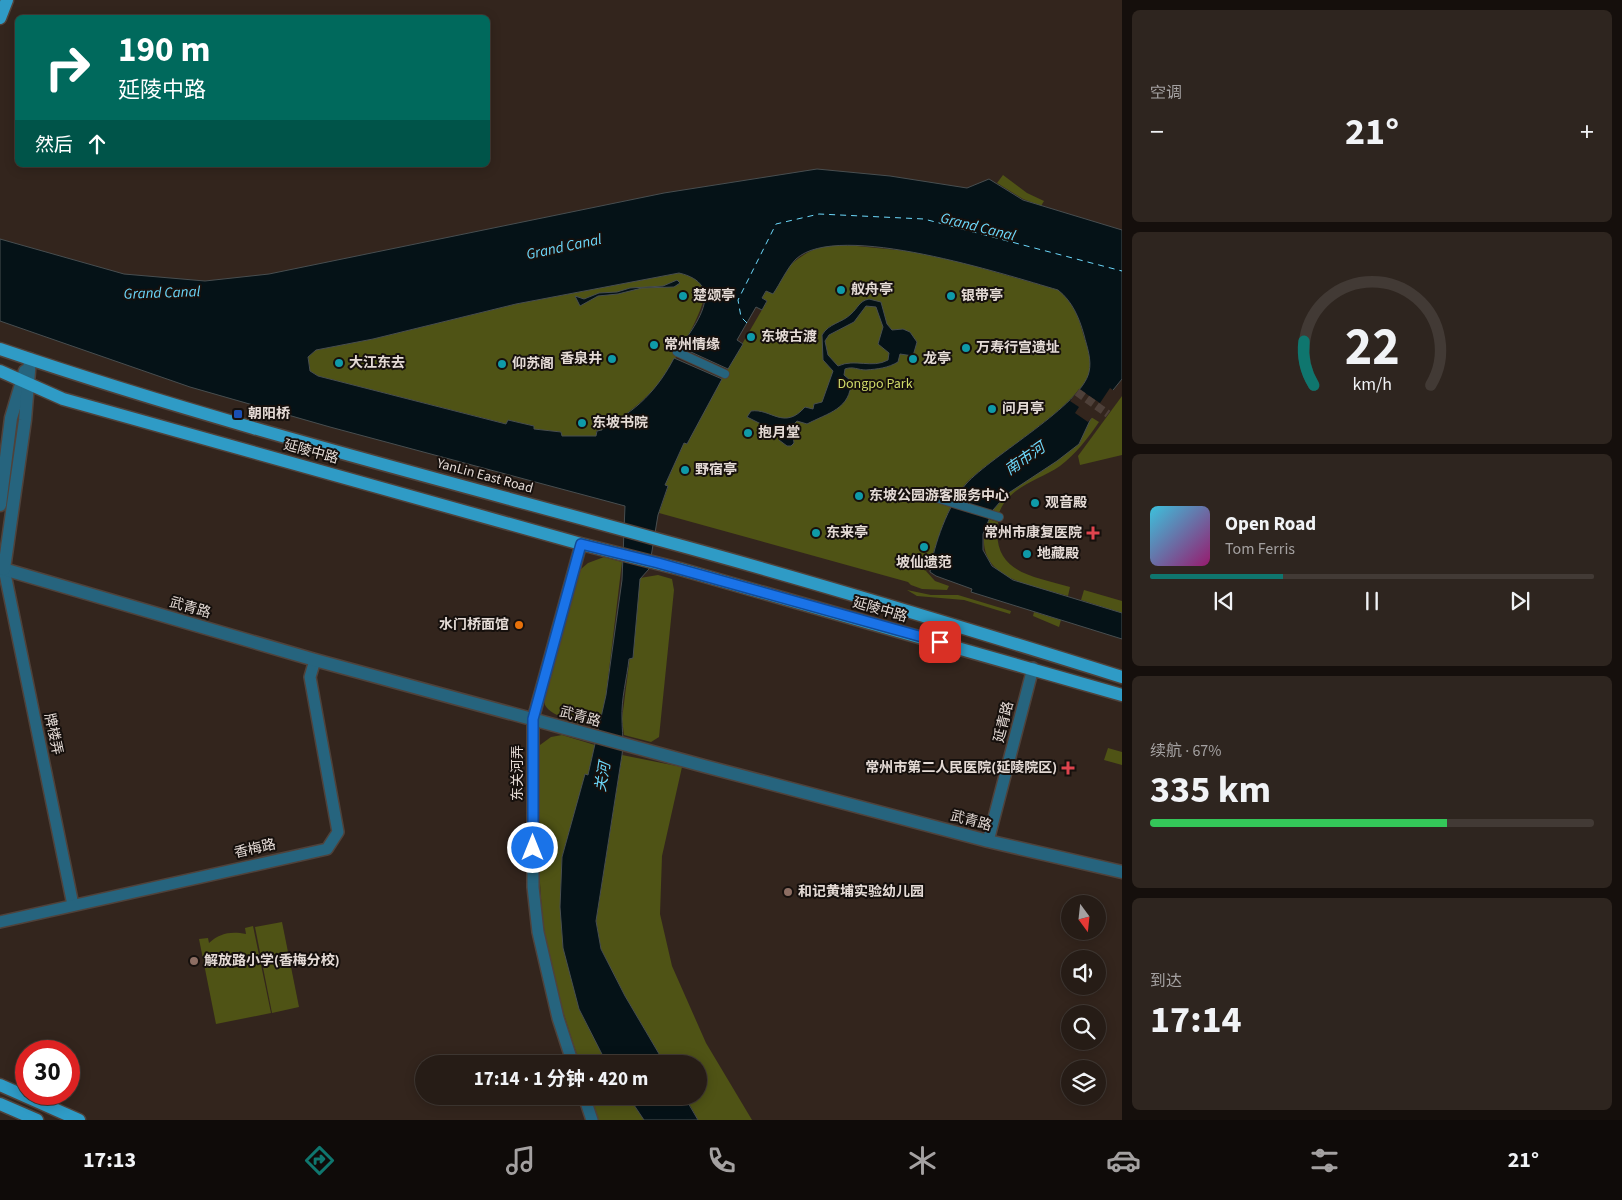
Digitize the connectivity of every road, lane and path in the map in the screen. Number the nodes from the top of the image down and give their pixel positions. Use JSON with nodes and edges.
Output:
{"nodes":[{"id":1,"x":7,"y":0,"type":"edge"},
{"id":2,"x":0,"y":18,"type":"edge"},
{"id":3,"x":0,"y":349,"type":"edge"},
{"id":4,"x":677,"y":352,"type":"dead end"},
{"id":5,"x":30,"y":359,"type":"junction"},
{"id":6,"x":0,"y":371,"type":"edge"},
{"id":7,"x":725,"y":374,"type":"dead end"},
{"id":8,"x":26,"y":382,"type":"junction"},
{"id":9,"x":933,"y":497,"type":"dead end"},
{"id":10,"x":0,"y":505,"type":"edge"},
{"id":11,"x":999,"y":517,"type":"dead end"},
{"id":12,"x":581,"y":544,"type":"junction"},
{"id":13,"x":0,"y":555,"type":"edge"},
{"id":14,"x":1,"y":569,"type":"edge"},
{"id":15,"x":315,"y":660,"type":"junction"},
{"id":16,"x":1033,"y":668,"type":"junction"},
{"id":17,"x":1122,"y":677,"type":"edge"},
{"id":18,"x":1122,"y":695,"type":"edge"},
{"id":19,"x":533,"y":719,"type":"junction"},
{"id":20,"x":988,"y":841,"type":"junction"},
{"id":21,"x":1122,"y":872,"type":"edge"},
{"id":22,"x":73,"y":905,"type":"junction"},
{"id":23,"x":0,"y":922,"type":"edge"},
{"id":24,"x":570,"y":1055,"type":"edge"},
{"id":25,"x":0,"y":1085,"type":"edge"},
{"id":26,"x":0,"y":1104,"type":"edge"},
{"id":27,"x":587,"y":1105,"type":"edge"},
{"id":28,"x":36,"y":1120,"type":"edge"},
{"id":29,"x":79,"y":1120,"type":"edge"},
{"id":30,"x":592,"y":1120,"type":"edge"}],
"edges":[{"from":1,"to":2,"type":"main road"},
{"from":3,"to":5,"type":"main road","name":"延陵中路"},
{"from":4,"to":7,"type":"street"},
{"from":5,"to":8,"type":"street","name":"牌楼弄"},
{"from":5,"to":17,"type":"main road","name":"延陵中路"},
{"from":6,"to":8,"type":"main road","name":"延陵中路"},
{"from":8,"to":10,"type":"street","name":"牌楼弄"},
{"from":8,"to":12,"type":"main road","name":"延陵中路"},
{"from":8,"to":14,"type":"street","name":"牌楼弄"},
{"from":9,"to":11,"type":"street"},
{"from":12,"to":16,"type":"main road","name":"延陵中路"},
{"from":12,"to":19,"type":"street","name":"东关河弄"},
{"from":13,"to":14,"type":"street","name":"牌楼弄"},
{"from":14,"to":15,"type":"street","name":"武青路"},
{"from":14,"to":22,"type":"street","name":"牌楼弄"},
{"from":15,"to":19,"type":"street","name":"武青路"},
{"from":15,"to":22,"type":"street","name":"香梅路"},
{"from":16,"to":18,"type":"main road","name":"延陵中路"},
{"from":16,"to":20,"type":"street","name":"延青路"},
{"from":19,"to":20,"type":"street","name":"武青路"},
{"from":19,"to":24,"type":"street","name":"东关河弄"},
{"from":20,"to":21,"type":"street","name":"武青路"},
{"from":22,"to":23,"type":"street","name":"香梅路"},
{"from":25,"to":29,"type":"main road"},
{"from":26,"to":28,"type":"main road"},
{"from":27,"to":30,"type":"street"}]}
